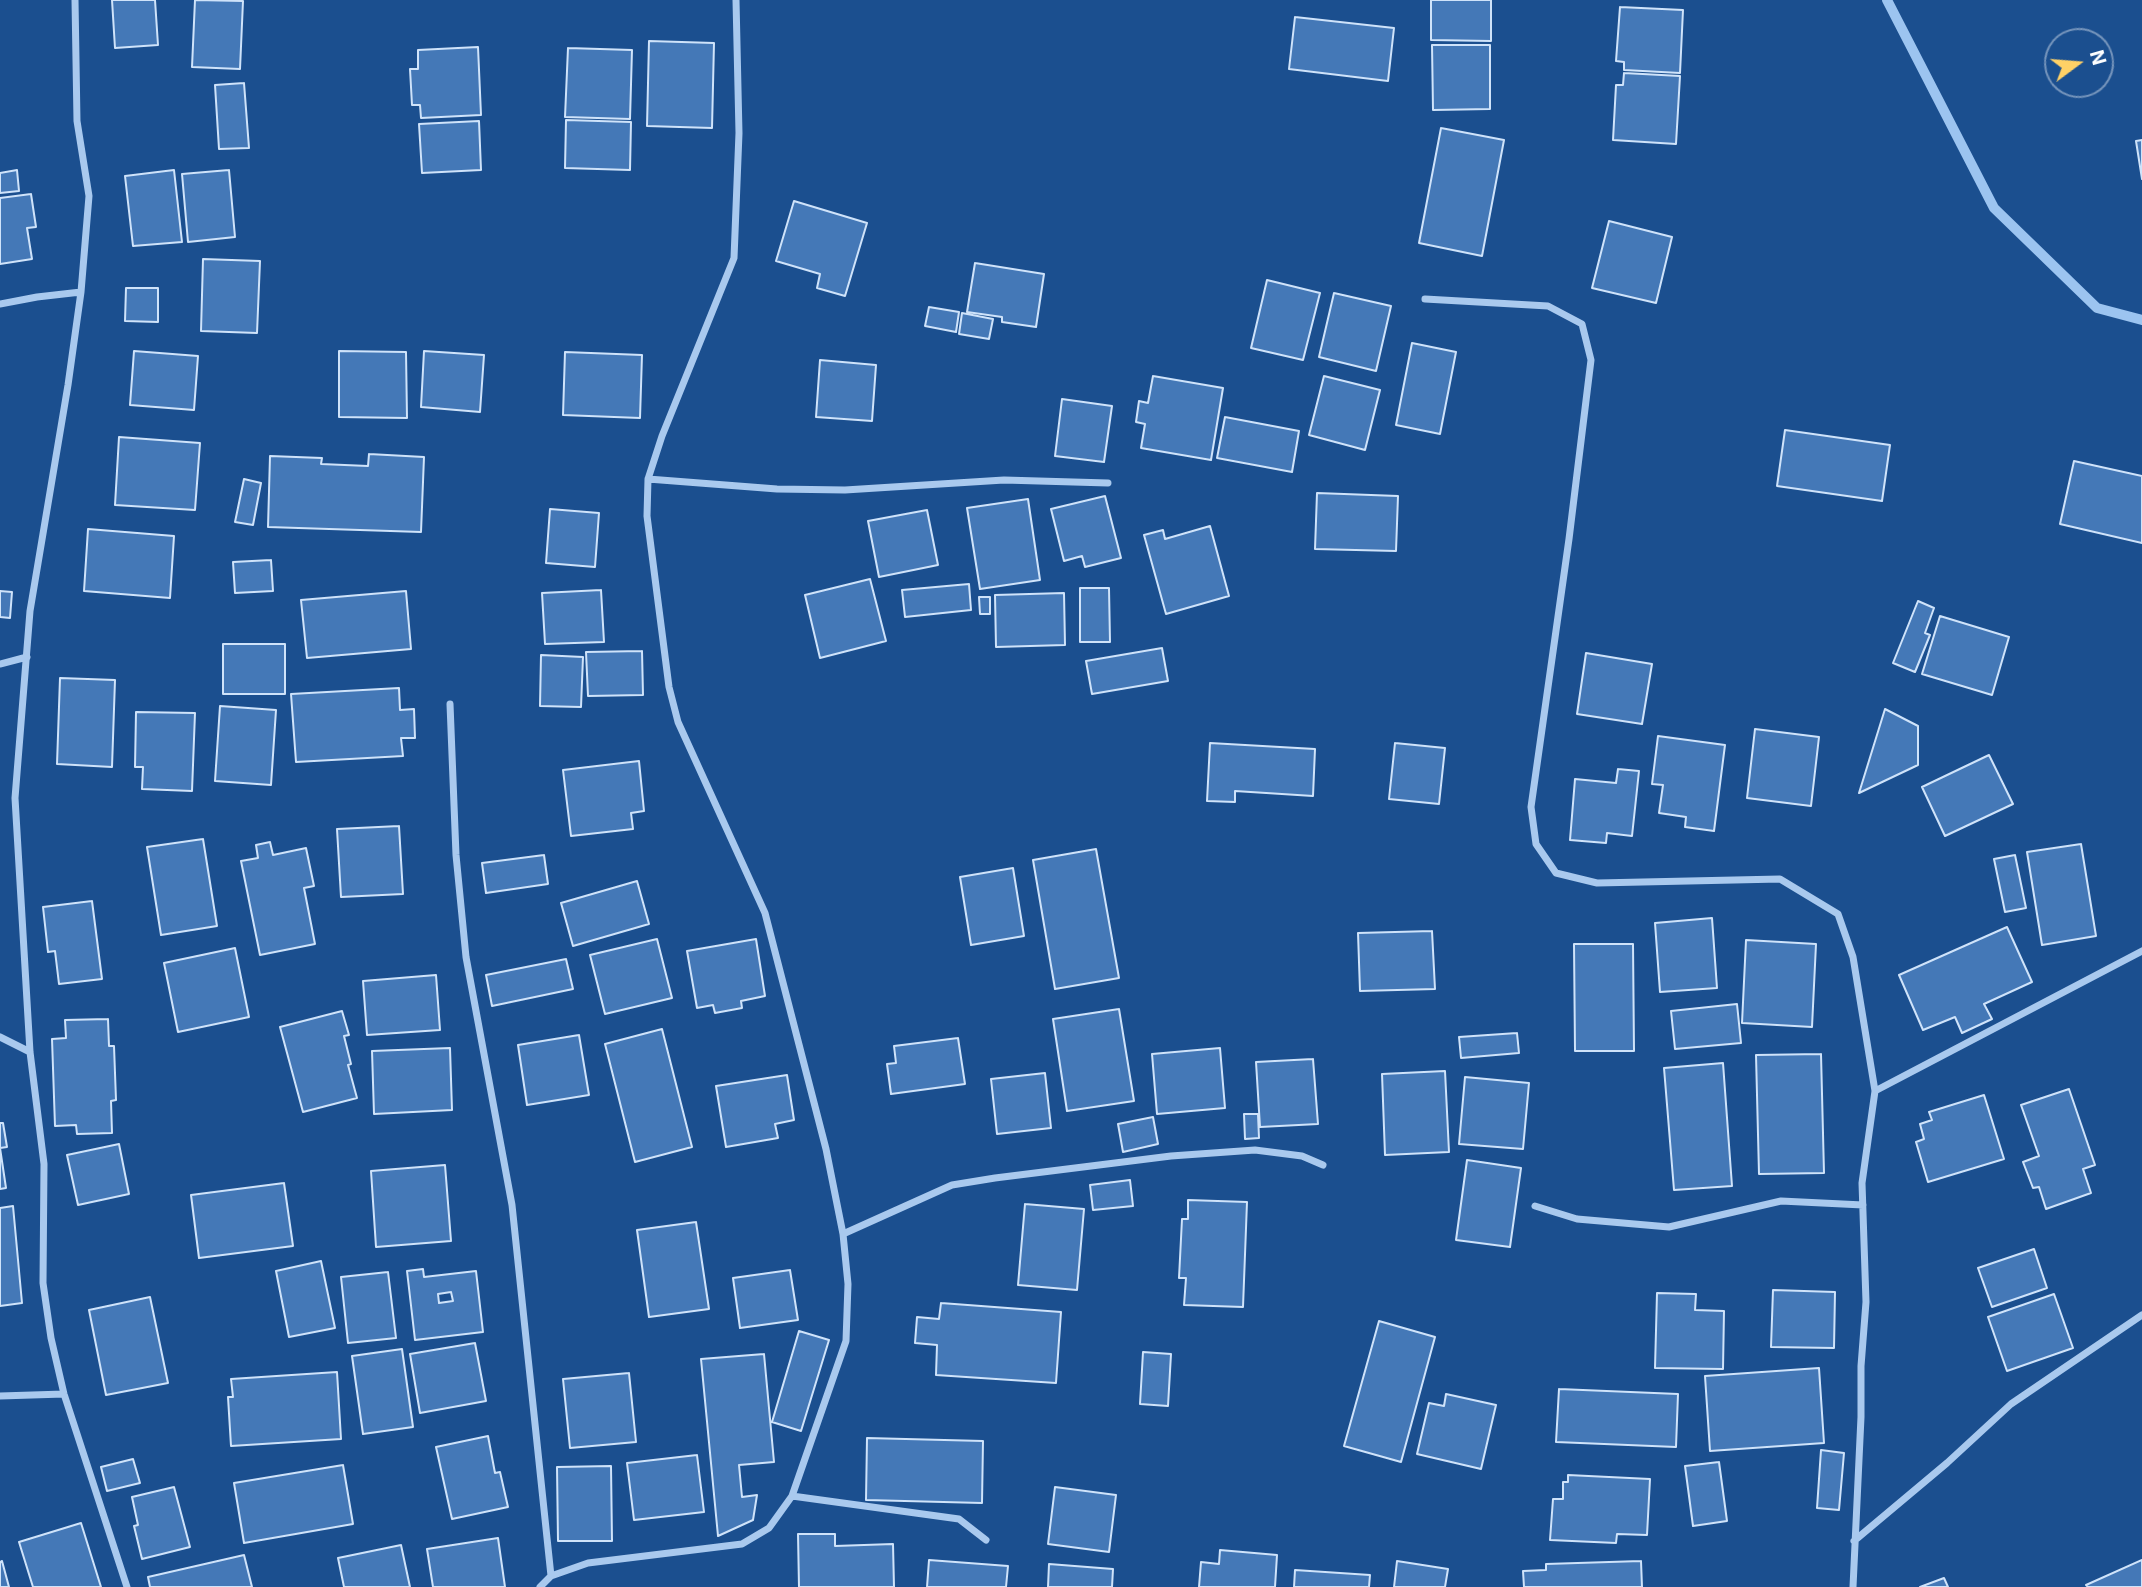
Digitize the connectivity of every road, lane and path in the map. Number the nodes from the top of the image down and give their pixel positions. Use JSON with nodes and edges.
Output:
{"nodes":[{"id":1,"x":75,"y":0,"type":"edge"},
{"id":2,"x":736,"y":0,"type":"edge"},
{"id":3,"x":81,"y":292,"type":"junction"},
{"id":4,"x":1425,"y":299,"type":"dead end"},
{"id":5,"x":0,"y":304,"type":"edge"},
{"id":6,"x":648,"y":479,"type":"junction"},
{"id":7,"x":1108,"y":483,"type":"dead end"},
{"id":8,"x":27,"y":657,"type":"junction"},
{"id":9,"x":0,"y":664,"type":"edge"},
{"id":10,"x":450,"y":704,"type":"dead end"},
{"id":11,"x":2142,"y":951,"type":"edge"},
{"id":12,"x":0,"y":1037,"type":"edge"},
{"id":13,"x":30,"y":1052,"type":"junction"},
{"id":14,"x":1875,"y":1091,"type":"junction"},
{"id":15,"x":1323,"y":1165,"type":"dead end"},
{"id":16,"x":1863,"y":1205,"type":"junction"},
{"id":17,"x":1535,"y":1206,"type":"dead end"},
{"id":18,"x":843,"y":1234,"type":"junction"},
{"id":19,"x":2142,"y":1315,"type":"edge"},
{"id":20,"x":64,"y":1394,"type":"junction"},
{"id":21,"x":0,"y":1396,"type":"edge"},
{"id":22,"x":792,"y":1496,"type":"junction"},
{"id":23,"x":986,"y":1540,"type":"dead end"},
{"id":24,"x":1854,"y":1541,"type":"junction"},
{"id":25,"x":551,"y":1576,"type":"junction"},
{"id":26,"x":127,"y":1587,"type":"edge"},
{"id":27,"x":540,"y":1587,"type":"edge"},
{"id":28,"x":1853,"y":1587,"type":"edge"}],
"edges":[{"from":1,"to":3,"type":"street"},
{"from":2,"to":6,"type":"street"},
{"from":3,"to":5,"type":"street"},
{"from":3,"to":8,"type":"street"},
{"from":4,"to":14,"type":"street"},
{"from":6,"to":7,"type":"street"},
{"from":6,"to":18,"type":"street"},
{"from":8,"to":9,"type":"street"},
{"from":8,"to":13,"type":"street"},
{"from":10,"to":25,"type":"street"},
{"from":11,"to":14,"type":"street"},
{"from":12,"to":13,"type":"street"},
{"from":13,"to":20,"type":"street"},
{"from":14,"to":16,"type":"street"},
{"from":15,"to":18,"type":"street"},
{"from":16,"to":17,"type":"street"},
{"from":16,"to":24,"type":"street"},
{"from":18,"to":22,"type":"street"},
{"from":19,"to":24,"type":"street"},
{"from":20,"to":21,"type":"street"},
{"from":20,"to":26,"type":"street"},
{"from":22,"to":23,"type":"street"},
{"from":22,"to":25,"type":"street"},
{"from":24,"to":28,"type":"street"},
{"from":25,"to":27,"type":"street"}]}
